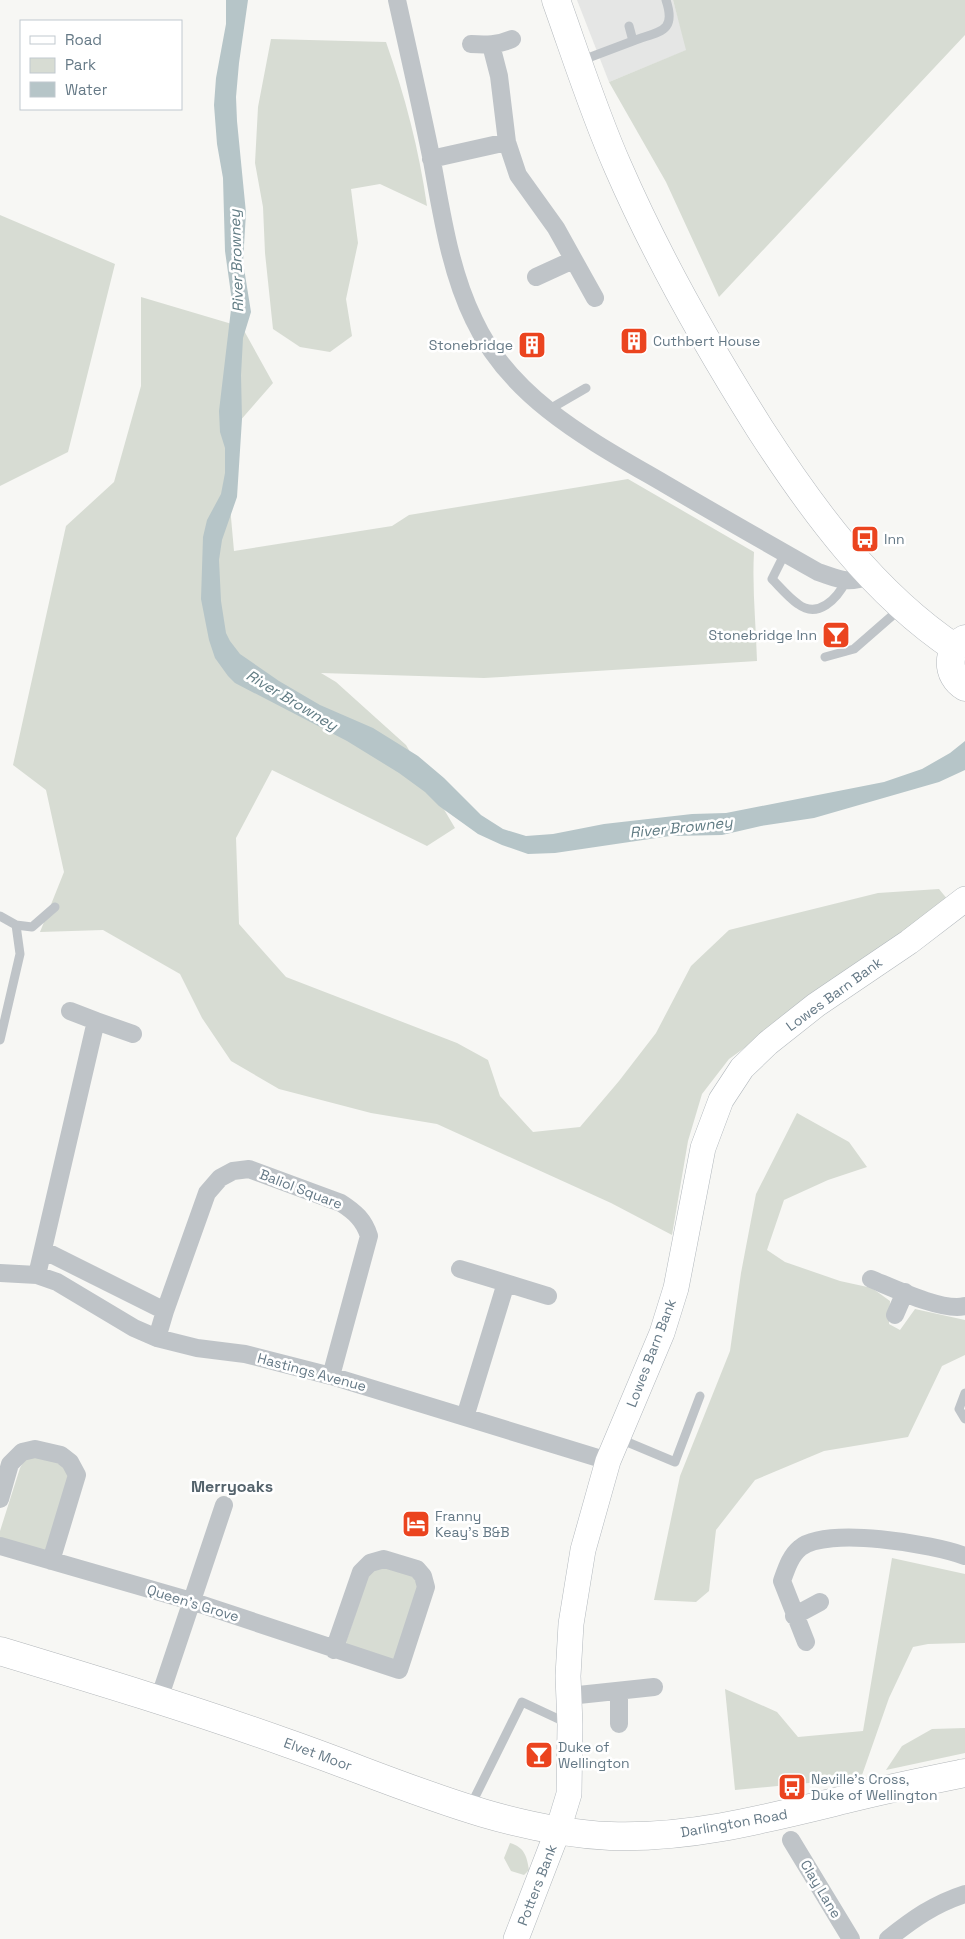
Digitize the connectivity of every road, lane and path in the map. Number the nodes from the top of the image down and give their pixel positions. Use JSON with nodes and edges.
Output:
{"nodes":[{"id":1,"x":397,"y":0,"type":"edge"},
{"id":2,"x":556,"y":0,"type":"edge"},
{"id":3,"x":666,"y":0,"type":"edge"},
{"id":4,"x":629,"y":26,"type":"dead end"},
{"id":5,"x":512,"y":39,"type":"dead end"},
{"id":6,"x":633,"y":41,"type":"junction"},
{"id":7,"x":471,"y":44,"type":"dead end"},
{"id":8,"x":491,"y":45,"type":"junction"},
{"id":9,"x":578,"y":62,"type":"junction"},
{"id":10,"x":507,"y":142,"type":"junction"},
{"id":11,"x":431,"y":160,"type":"junction"},
{"id":12,"x":573,"y":260,"type":"junction"},
{"id":13,"x":536,"y":277,"type":"dead end"},
{"id":14,"x":595,"y":298,"type":"dead end"},
{"id":15,"x":586,"y":388,"type":"dead end"},
{"id":16,"x":548,"y":410,"type":"junction"},
{"id":17,"x":785,"y":553,"type":"junction"},
{"id":18,"x":858,"y":579,"type":"junction"},
{"id":19,"x":902,"y":608,"type":"junction"},
{"id":20,"x":960,"y":643,"type":"edge"},
{"id":21,"x":825,"y":658,"type":"dead end"},
{"id":22,"x":965,"y":687,"type":"edge"},
{"id":23,"x":965,"y":899,"type":"edge"},
{"id":24,"x":55,"y":907,"type":"dead end"},
{"id":25,"x":0,"y":916,"type":"edge"},
{"id":26,"x":16,"y":925,"type":"junction"},
{"id":27,"x":70,"y":1011,"type":"dead end"},
{"id":28,"x":96,"y":1021,"type":"junction"},
{"id":29,"x":133,"y":1034,"type":"dead end"},
{"id":30,"x":0,"y":1040,"type":"edge"},
{"id":31,"x":43,"y":1250,"type":"junction"},
{"id":32,"x":460,"y":1269,"type":"dead end"},
{"id":33,"x":0,"y":1272,"type":"edge"},
{"id":34,"x":37,"y":1275,"type":"junction"},
{"id":35,"x":871,"y":1279,"type":"dead end"},
{"id":36,"x":506,"y":1283,"type":"junction"},
{"id":37,"x":905,"y":1292,"type":"junction"},
{"id":38,"x":548,"y":1296,"type":"dead end"},
{"id":39,"x":965,"y":1306,"type":"edge"},
{"id":40,"x":165,"y":1312,"type":"junction"},
{"id":41,"x":895,"y":1315,"type":"dead end"},
{"id":42,"x":157,"y":1338,"type":"junction"},
{"id":43,"x":331,"y":1376,"type":"junction"},
{"id":44,"x":965,"y":1393,"type":"edge"},
{"id":45,"x":700,"y":1396,"type":"dead end"},
{"id":46,"x":464,"y":1417,"type":"junction"},
{"id":47,"x":965,"y":1419,"type":"edge"},
{"id":48,"x":613,"y":1450,"type":"junction"},
{"id":49,"x":0,"y":1499,"type":"edge"},
{"id":50,"x":224,"y":1505,"type":"dead end"},
{"id":51,"x":0,"y":1546,"type":"edge"},
{"id":52,"x":963,"y":1551,"type":"edge"},
{"id":53,"x":52,"y":1561,"type":"junction"},
{"id":54,"x":191,"y":1602,"type":"junction"},
{"id":55,"x":820,"y":1602,"type":"dead end"},
{"id":56,"x":794,"y":1616,"type":"junction"},
{"id":57,"x":806,"y":1642,"type":"dead end"},
{"id":58,"x":0,"y":1650,"type":"edge"},
{"id":59,"x":334,"y":1650,"type":"junction"},
{"id":60,"x":654,"y":1687,"type":"dead end"},
{"id":61,"x":619,"y":1691,"type":"junction"},
{"id":62,"x":570,"y":1696,"type":"junction"},
{"id":63,"x":159,"y":1700,"type":"junction"},
{"id":64,"x":619,"y":1724,"type":"dead end"},
{"id":65,"x":570,"y":1725,"type":"junction"},
{"id":66,"x":965,"y":1773,"type":"edge"},
{"id":67,"x":470,"y":1808,"type":"junction"},
{"id":68,"x":558,"y":1830,"type":"junction"},
{"id":69,"x":791,"y":1840,"type":"dead end"},
{"id":70,"x":965,"y":1894,"type":"edge"},
{"id":71,"x":516,"y":1939,"type":"edge"},
{"id":72,"x":851,"y":1939,"type":"edge"},
{"id":73,"x":888,"y":1939,"type":"edge"}],
"edges":[{"from":1,"to":11,"type":"street"},
{"from":2,"to":9,"type":"main road"},
{"from":3,"to":6,"type":"lane"},
{"from":4,"to":6,"type":"lane"},
{"from":5,"to":8,"type":"street"},
{"from":6,"to":9,"type":"lane"},
{"from":7,"to":8,"type":"street"},
{"from":8,"to":10,"type":"street"},
{"from":9,"to":18,"type":"main road"},
{"from":10,"to":11,"type":"street"},
{"from":10,"to":12,"type":"street"},
{"from":11,"to":16,"type":"street"},
{"from":12,"to":13,"type":"street"},
{"from":12,"to":14,"type":"street"},
{"from":15,"to":16,"type":"lane"},
{"from":16,"to":17,"type":"street"},
{"from":17,"to":18,"type":"street"},
{"from":17,"to":18,"type":"lane"},
{"from":18,"to":19,"type":"main road"},
{"from":19,"to":20,"type":"main road"},
{"from":19,"to":21,"type":"lane"},
{"from":20,"to":22,"type":"main road"},
{"from":23,"to":48,"type":"street","name":"Lowes Barn Bank"},
{"from":24,"to":26,"type":"lane"},
{"from":25,"to":26,"type":"lane"},
{"from":26,"to":30,"type":"lane"},
{"from":27,"to":28,"type":"street"},
{"from":28,"to":29,"type":"street"},
{"from":28,"to":31,"type":"street"},
{"from":31,"to":34,"type":"street"},
{"from":31,"to":40,"type":"street"},
{"from":32,"to":36,"type":"street"},
{"from":33,"to":34,"type":"street","name":"Hastings Avenue"},
{"from":34,"to":42,"type":"street","name":"Hastings Avenue"},
{"from":35,"to":37,"type":"street"},
{"from":36,"to":38,"type":"street"},
{"from":36,"to":46,"type":"street"},
{"from":37,"to":39,"type":"street"},
{"from":37,"to":41,"type":"street"},
{"from":40,"to":42,"type":"street"},
{"from":40,"to":43,"type":"street","name":"Baliol Square"},
{"from":42,"to":43,"type":"street","name":"Hastings Avenue"},
{"from":43,"to":46,"type":"street","name":"Hastings Avenue"},
{"from":44,"to":47,"type":"lane"},
{"from":45,"to":48,"type":"lane"},
{"from":46,"to":48,"type":"street","name":"Hastings Avenue"},
{"from":48,"to":62,"type":"street","name":"Lowes Barn Bank"},
{"from":49,"to":53,"type":"street"},
{"from":50,"to":54,"type":"street"},
{"from":51,"to":53,"type":"street","name":"Queen's Grove"},
{"from":52,"to":56,"type":"street"},
{"from":53,"to":54,"type":"street","name":"Queen's Grove"},
{"from":54,"to":59,"type":"street","name":"Queen's Grove"},
{"from":54,"to":63,"type":"street"},
{"from":55,"to":56,"type":"street"},
{"from":56,"to":57,"type":"street"},
{"from":58,"to":63,"type":"main road","name":"Elvet Moor"},
{"from":59,"to":59,"type":"street","name":"Queen's Grove"},
{"from":60,"to":61,"type":"street"},
{"from":61,"to":62,"type":"street"},
{"from":61,"to":64,"type":"street"},
{"from":62,"to":65,"type":"street","name":"Lowes Barn Bank"},
{"from":63,"to":67,"type":"main road","name":"Elvet Moor"},
{"from":65,"to":67,"type":"lane"},
{"from":65,"to":68,"type":"street","name":"Lowes Barn Bank"},
{"from":66,"to":68,"type":"main road","name":"Darlington Road"},
{"from":67,"to":68,"type":"main road","name":"Elvet Moor"},
{"from":68,"to":71,"type":"street","name":"Potters Bank"},
{"from":69,"to":72,"type":"street","name":"Clay Lane"},
{"from":70,"to":73,"type":"street"}]}
